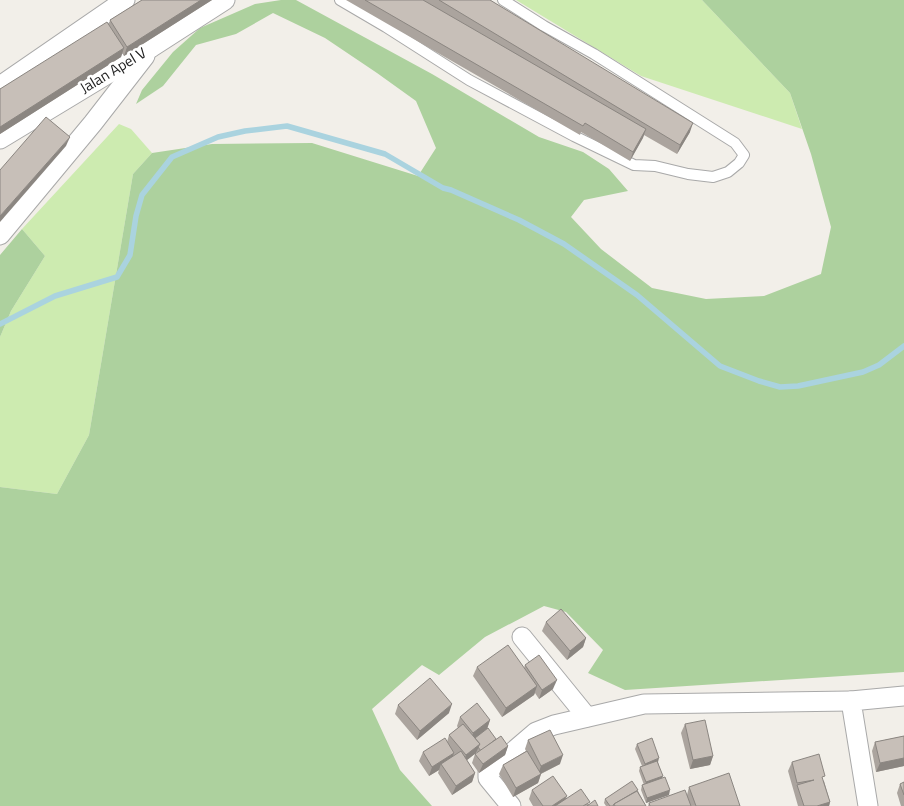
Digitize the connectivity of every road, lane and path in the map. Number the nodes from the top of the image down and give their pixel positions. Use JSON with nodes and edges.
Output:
{"nodes":[{"id":1,"x":126,"y":0,"type":"edge"},
{"id":2,"x":225,"y":0,"type":"edge"},
{"id":3,"x":340,"y":0,"type":"edge"},
{"id":4,"x":503,"y":0,"type":"edge"},
{"id":5,"x":152,"y":47,"type":"junction"},
{"id":6,"x":0,"y":86,"type":"edge"},
{"id":7,"x":0,"y":139,"type":"edge"},
{"id":8,"x":0,"y":235,"type":"edge"},
{"id":9,"x":522,"y":637,"type":"dead end"},
{"id":10,"x":904,"y":696,"type":"edge"},
{"id":11,"x":851,"y":701,"type":"junction"},
{"id":12,"x":587,"y":717,"type":"junction"},
{"id":13,"x":511,"y":806,"type":"edge"},
{"id":14,"x":868,"y":806,"type":"edge"}],
"edges":[{"from":1,"to":6,"type":"street"},
{"from":2,"to":5,"type":"street","name":"Jalan Apel V"},
{"from":3,"to":4,"type":"lane"},
{"from":5,"to":7,"type":"street","name":"Jalan Apel V"},
{"from":5,"to":8,"type":"street"},
{"from":9,"to":12,"type":"street"},
{"from":10,"to":11,"type":"street"},
{"from":11,"to":12,"type":"street"},
{"from":11,"to":14,"type":"street"},
{"from":12,"to":13,"type":"street"}]}
